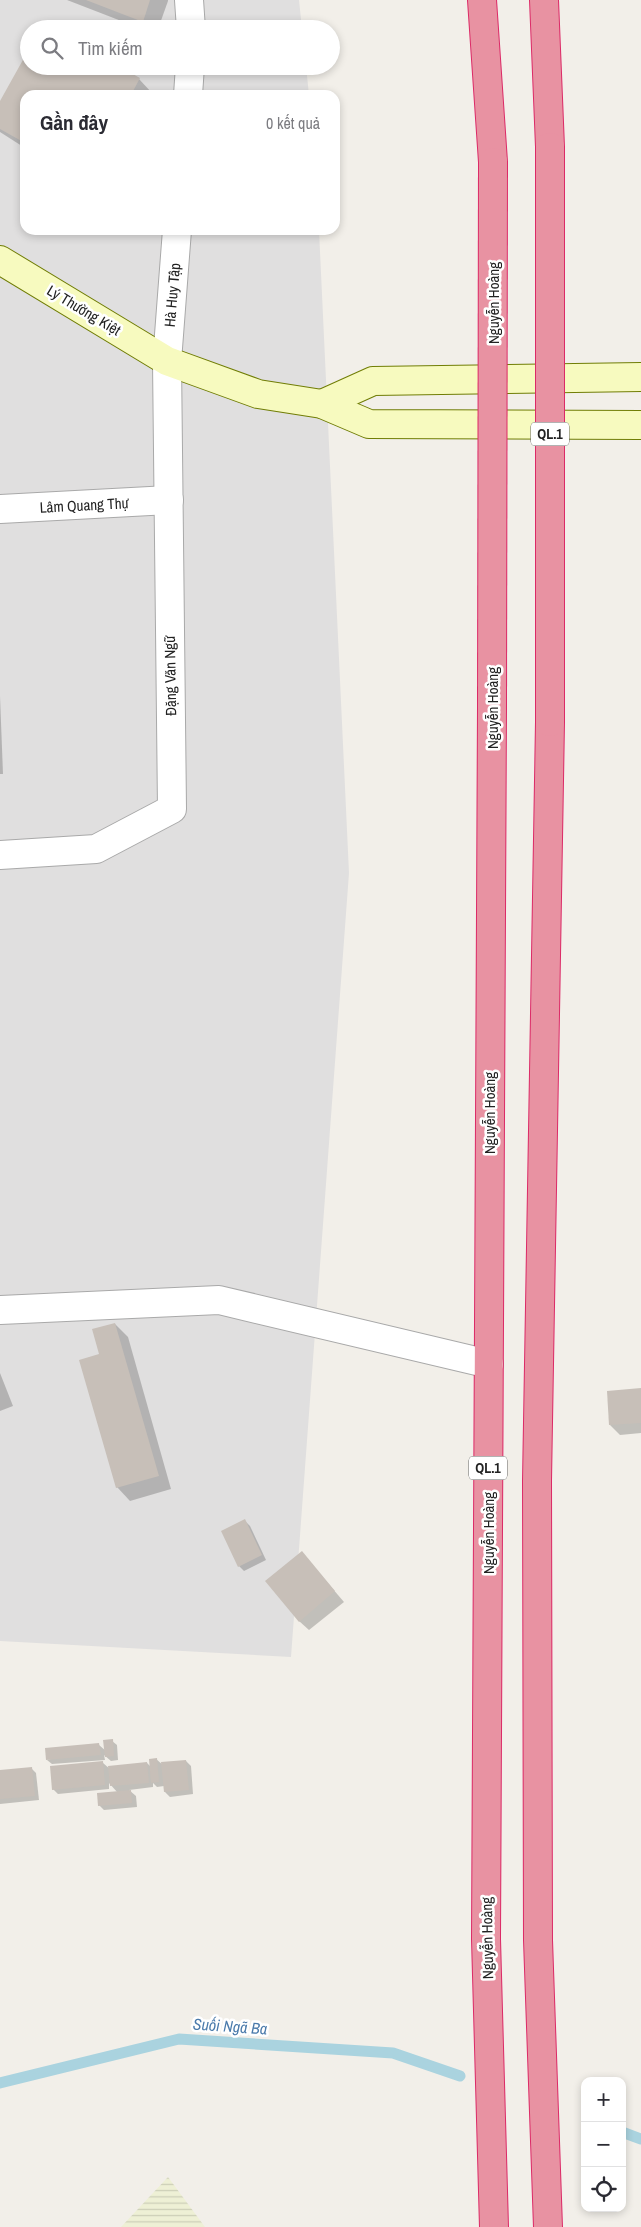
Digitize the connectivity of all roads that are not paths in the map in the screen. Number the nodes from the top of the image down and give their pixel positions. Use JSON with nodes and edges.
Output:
{"nodes":[{"id":1,"x":189,"y":0,"type":"edge"},
{"id":2,"x":482,"y":0,"type":"edge"},
{"id":3,"x":544,"y":0,"type":"edge"},
{"id":4,"x":190,"y":20,"type":"edge"},
{"id":5,"x":189,"y":75,"type":"edge"},
{"id":6,"x":188,"y":90,"type":"edge"},
{"id":7,"x":177,"y":235,"type":"edge"},
{"id":8,"x":0,"y":260,"type":"edge"},
{"id":9,"x":167,"y":361,"type":"junction"},
{"id":10,"x":641,"y":377,"type":"edge"},
{"id":11,"x":322,"y":404,"type":"junction"},
{"id":12,"x":641,"y":425,"type":"edge"},
{"id":13,"x":168,"y":500,"type":"junction"},
{"id":14,"x":0,"y":509,"type":"edge"},
{"id":15,"x":0,"y":854,"type":"edge"},
{"id":16,"x":0,"y":1310,"type":"edge"},
{"id":17,"x":489,"y":1364,"type":"junction"},
{"id":18,"x":494,"y":2227,"type":"edge"},
{"id":19,"x":548,"y":2227,"type":"edge"}],
"edges":[{"from":1,"to":4,"type":"street"},
{"from":2,"to":17,"type":"highway","name":"Nguyễn Hoàng","number":"QL.1","bridge":true},
{"from":3,"to":19,"type":"highway","number":"QL.1","bridge":true},
{"from":5,"to":6,"type":"street"},
{"from":7,"to":9,"type":"street","name":"Hà Huy Tập"},
{"from":8,"to":9,"type":"street","name":"Lý Thường Kiệt"},
{"from":9,"to":11,"type":"street","name":"Lý Thường Kiệt"},
{"from":9,"to":13,"type":"street","name":"Đặng Văn Ngữ"},
{"from":10,"to":11,"type":"street"},
{"from":11,"to":12,"type":"street","name":"Lý Thường Kiệt"},
{"from":13,"to":14,"type":"street","name":"Lâm Quang Thự"},
{"from":13,"to":15,"type":"street","name":"Đặng Văn Ngữ"},
{"from":16,"to":17,"type":"street"},
{"from":17,"to":18,"type":"highway","name":"Nguyễn Hoàng","number":"QL.1"}]}
